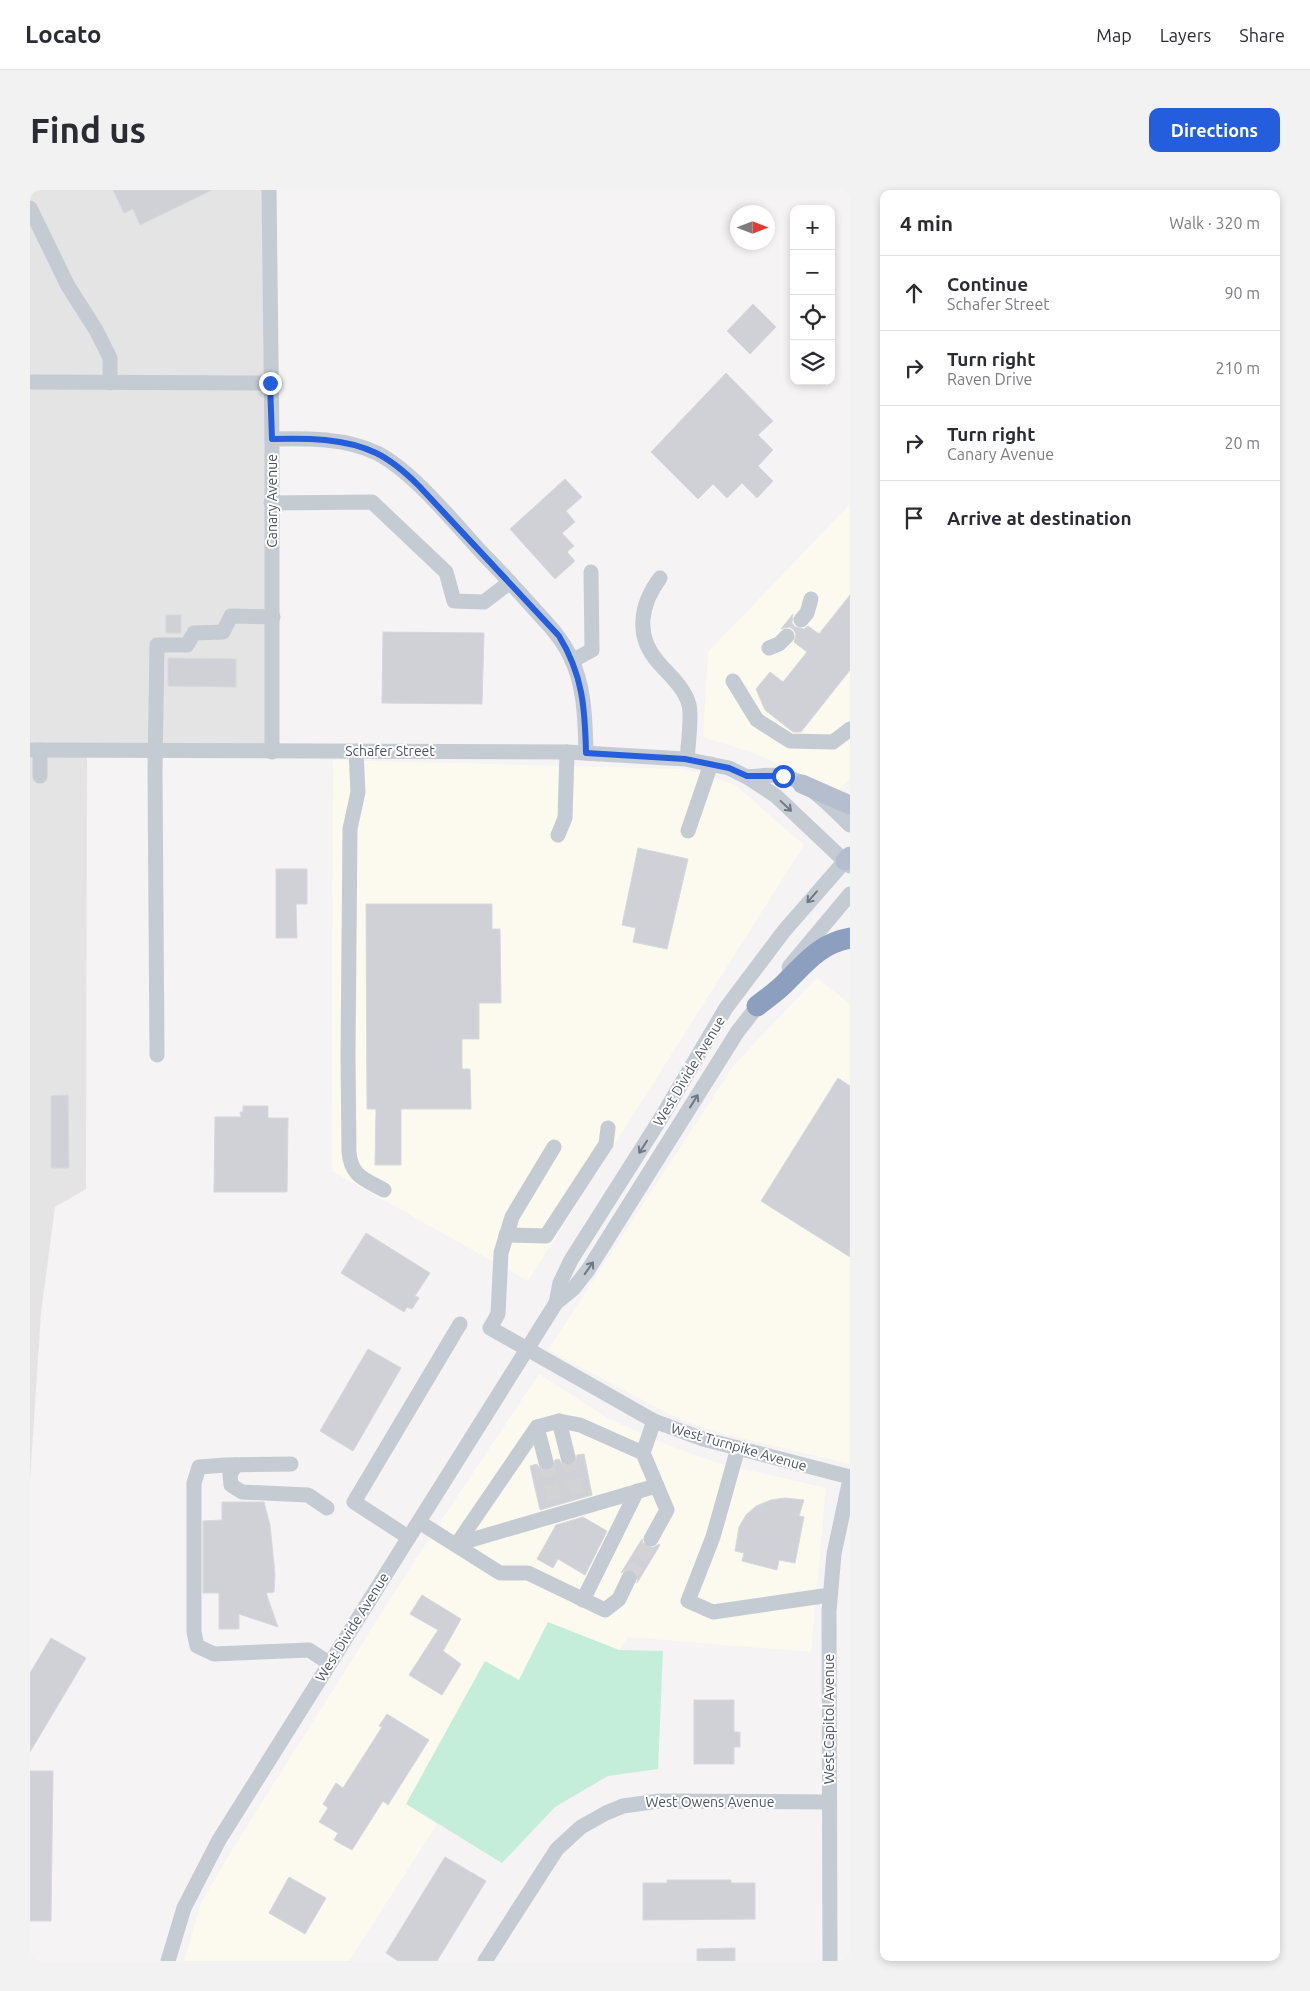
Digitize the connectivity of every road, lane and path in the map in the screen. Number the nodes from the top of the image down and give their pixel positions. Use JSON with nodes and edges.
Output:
{"nodes":[{"id":1,"x":269,"y":190,"type":"edge"},
{"id":2,"x":30,"y":208,"type":"edge"},
{"id":3,"x":30,"y":382,"type":"edge"},
{"id":4,"x":110,"y":383,"type":"junction"},
{"id":5,"x":270,"y":383,"type":"junction"},
{"id":6,"x":272,"y":439,"type":"junction"},
{"id":7,"x":271,"y":503,"type":"junction"},
{"id":8,"x":591,"y":572,"type":"dead end"},
{"id":9,"x":660,"y":578,"type":"dead end"},
{"id":10,"x":510,"y":582,"type":"junction"},
{"id":11,"x":811,"y":600,"type":"dead end"},
{"id":12,"x":273,"y":617,"type":"junction"},
{"id":13,"x":801,"y":620,"type":"dead end"},
{"id":14,"x":787,"y":636,"type":"dead end"},
{"id":15,"x":770,"y":648,"type":"dead end"},
{"id":16,"x":572,"y":661,"type":"junction"},
{"id":17,"x":733,"y":681,"type":"dead end"},
{"id":18,"x":850,"y":729,"type":"edge"},
{"id":19,"x":35,"y":750,"type":"edge"},
{"id":20,"x":155,"y":751,"type":"junction"},
{"id":21,"x":356,"y":751,"type":"junction"},
{"id":22,"x":272,"y":752,"type":"junction"},
{"id":23,"x":566,"y":752,"type":"junction"},
{"id":24,"x":586,"y":753,"type":"junction"},
{"id":25,"x":687,"y":759,"type":"junction"},
{"id":26,"x":711,"y":764,"type":"junction"},
{"id":27,"x":40,"y":776,"type":"dead end"},
{"id":28,"x":747,"y":776,"type":"junction"},
{"id":29,"x":802,"y":784,"type":"junction"},
{"id":30,"x":850,"y":805,"type":"edge"},
{"id":31,"x":850,"y":826,"type":"edge"},
{"id":32,"x":688,"y":831,"type":"dead end"},
{"id":33,"x":558,"y":836,"type":"dead end"},
{"id":34,"x":848,"y":861,"type":"edge"},
{"id":35,"x":850,"y":894,"type":"edge"},
{"id":36,"x":850,"y":938,"type":"edge"},
{"id":37,"x":757,"y":1006,"type":"junction"},
{"id":38,"x":158,"y":1055,"type":"dead end"},
{"id":39,"x":608,"y":1128,"type":"dead end"},
{"id":40,"x":554,"y":1147,"type":"dead end"},
{"id":41,"x":384,"y":1190,"type":"dead end"},
{"id":42,"x":506,"y":1235,"type":"junction"},
{"id":43,"x":556,"y":1303,"type":"junction"},
{"id":44,"x":460,"y":1324,"type":"dead end"},
{"id":45,"x":527,"y":1350,"type":"junction"},
{"id":46,"x":559,"y":1422,"type":"junction"},
{"id":47,"x":654,"y":1422,"type":"junction"},
{"id":48,"x":538,"y":1427,"type":"junction"},
{"id":49,"x":738,"y":1448,"type":"junction"},
{"id":50,"x":643,"y":1453,"type":"junction"},
{"id":51,"x":568,"y":1457,"type":"tunnel mouth"},
{"id":52,"x":546,"y":1462,"type":"tunnel mouth"},
{"id":53,"x":291,"y":1464,"type":"dead end"},
{"id":54,"x":236,"y":1465,"type":"junction"},
{"id":55,"x":850,"y":1478,"type":"edge"},
{"id":56,"x":656,"y":1486,"type":"junction"},
{"id":57,"x":637,"y":1491,"type":"junction"},
{"id":58,"x":327,"y":1508,"type":"dead end"},
{"id":59,"x":419,"y":1522,"type":"junction"},
{"id":60,"x":408,"y":1538,"type":"junction"},
{"id":61,"x":651,"y":1539,"type":"tunnel mouth"},
{"id":62,"x":456,"y":1544,"type":"junction"},
{"id":63,"x":630,"y":1578,"type":"tunnel mouth"},
{"id":64,"x":830,"y":1595,"type":"junction"},
{"id":65,"x":583,"y":1600,"type":"junction"},
{"id":66,"x":329,"y":1663,"type":"junction"},
{"id":67,"x":829,"y":1802,"type":"junction"},
{"id":68,"x":168,"y":1961,"type":"edge"},
{"id":69,"x":486,"y":1961,"type":"edge"},
{"id":70,"x":830,"y":1961,"type":"edge"}],
"edges":[{"from":1,"to":5,"type":"street","name":"Canary Avenue"},
{"from":2,"to":4,"type":"street"},
{"from":3,"to":4,"type":"street"},
{"from":4,"to":5,"type":"street"},
{"from":5,"to":6,"type":"street","name":"Canary Avenue"},
{"from":6,"to":7,"type":"street","name":"Canary Avenue"},
{"from":6,"to":10,"type":"street"},
{"from":7,"to":10,"type":"street"},
{"from":7,"to":12,"type":"street","name":"Canary Avenue"},
{"from":8,"to":16,"type":"street"},
{"from":9,"to":25,"type":"street"},
{"from":10,"to":16,"type":"street"},
{"from":11,"to":13,"type":"street"},
{"from":12,"to":20,"type":"street"},
{"from":12,"to":22,"type":"street","name":"Canary Avenue"},
{"from":14,"to":15,"type":"street"},
{"from":16,"to":24,"type":"street"},
{"from":17,"to":18,"type":"street"},
{"from":19,"to":20,"type":"street","name":"Schafer Street"},
{"from":19,"to":27,"type":"street"},
{"from":20,"to":22,"type":"street","name":"Schafer Street"},
{"from":20,"to":38,"type":"street"},
{"from":21,"to":22,"type":"street","name":"Schafer Street"},
{"from":21,"to":23,"type":"street","name":"Schafer Street"},
{"from":21,"to":41,"type":"street"},
{"from":23,"to":24,"type":"street","name":"Schafer Street"},
{"from":23,"to":33,"type":"street"},
{"from":24,"to":25,"type":"street","name":"Schafer Street"},
{"from":25,"to":26,"type":"street","name":"Schafer Street"},
{"from":26,"to":28,"type":"street","name":"Schafer Street"},
{"from":26,"to":32,"type":"street"},
{"from":28,"to":29,"type":"street","name":"Schafer Street"},
{"from":28,"to":34,"type":"street","name":"Schafer Street","one_way":true},
{"from":29,"to":30,"type":"main road"},
{"from":29,"to":31,"type":"street","name":"Schafer Street"},
{"from":34,"to":43,"type":"street","name":"West Divide Avenue","one_way":true},
{"from":35,"to":37,"type":"street","name":"West Divide Avenue"},
{"from":36,"to":37,"type":"highway"},
{"from":43,"to":37,"type":"street","name":"West Divide Avenue","one_way":true},
{"from":39,"to":42,"type":"street"},
{"from":40,"to":42,"type":"street"},
{"from":42,"to":45,"type":"street","name":"West Turnpike Avenue"},
{"from":43,"to":45,"type":"street","name":"West Divide Avenue"},
{"from":44,"to":60,"type":"street"},
{"from":45,"to":47,"type":"street","name":"West Turnpike Avenue"},
{"from":45,"to":59,"type":"street","name":"West Divide Avenue"},
{"from":46,"to":48,"type":"street"},
{"from":46,"to":50,"type":"street"},
{"from":46,"to":51,"type":"street"},
{"from":47,"to":49,"type":"street","name":"West Turnpike Avenue"},
{"from":47,"to":50,"type":"street"},
{"from":48,"to":52,"type":"street"},
{"from":48,"to":62,"type":"street"},
{"from":49,"to":55,"type":"street","name":"West Turnpike Avenue"},
{"from":49,"to":64,"type":"street"},
{"from":50,"to":56,"type":"street"},
{"from":53,"to":54,"type":"street"},
{"from":54,"to":58,"type":"street"},
{"from":54,"to":66,"type":"street"},
{"from":55,"to":64,"type":"street","name":"West Capitol Avenue"},
{"from":56,"to":57,"type":"street"},
{"from":56,"to":61,"type":"street"},
{"from":57,"to":62,"type":"street"},
{"from":57,"to":65,"type":"street"},
{"from":59,"to":60,"type":"street","name":"West Divide Avenue"},
{"from":59,"to":62,"type":"street"},
{"from":60,"to":66,"type":"street","name":"West Divide Avenue"},
{"from":62,"to":65,"type":"street"},
{"from":63,"to":65,"type":"street"},
{"from":64,"to":67,"type":"street","name":"West Capitol Avenue"},
{"from":66,"to":68,"type":"street","name":"West Divide Avenue"},
{"from":67,"to":69,"type":"street","name":"West Owens Avenue"},
{"from":67,"to":70,"type":"street","name":"West Capitol Avenue"}]}
